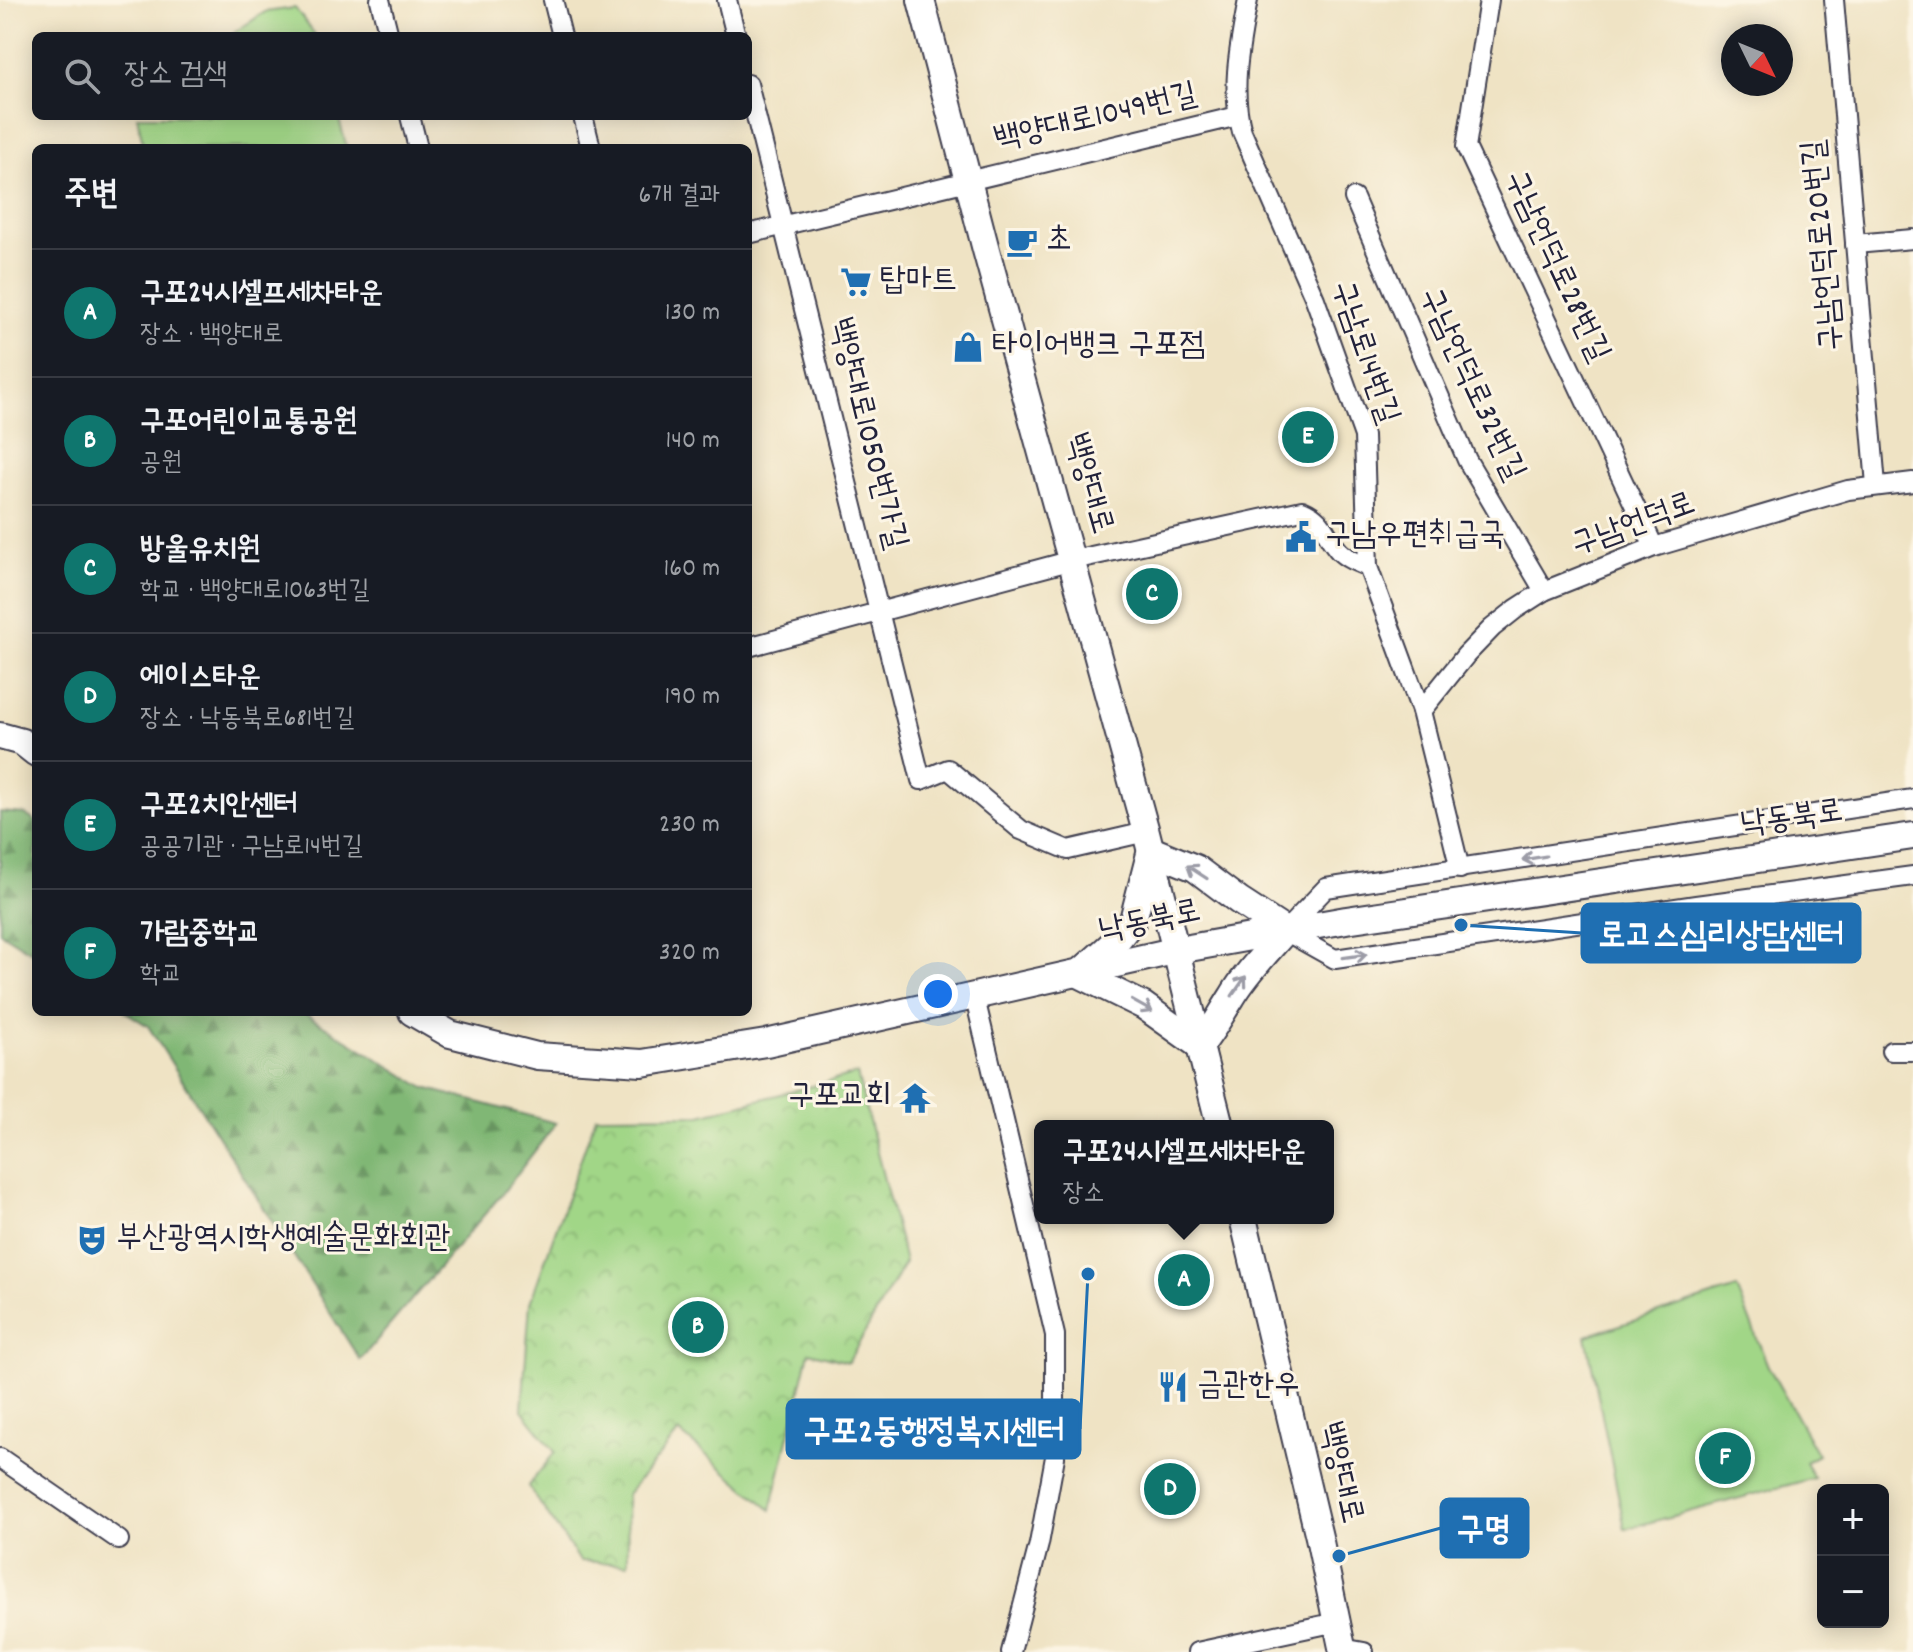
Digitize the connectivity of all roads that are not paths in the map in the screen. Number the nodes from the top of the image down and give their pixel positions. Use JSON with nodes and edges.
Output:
{"nodes":[{"id":1,"x":380,"y":0,"type":"edge"},
{"id":2,"x":553,"y":0,"type":"edge"},
{"id":3,"x":727,"y":0,"type":"edge"},
{"id":4,"x":921,"y":0,"type":"edge"},
{"id":5,"x":1248,"y":0,"type":"edge"},
{"id":6,"x":1489,"y":0,"type":"edge"},
{"id":7,"x":1834,"y":0,"type":"edge"},
{"id":8,"x":388,"y":32,"type":"edge"},
{"id":9,"x":561,"y":32,"type":"edge"},
{"id":10,"x":735,"y":32,"type":"edge"},
{"id":11,"x":752,"y":100,"type":"edge"},
{"id":12,"x":1238,"y":116,"type":"junction"},
{"id":13,"x":411,"y":120,"type":"edge"},
{"id":14,"x":584,"y":120,"type":"edge"},
{"id":15,"x":417,"y":144,"type":"edge"},
{"id":16,"x":590,"y":144,"type":"edge"},
{"id":17,"x":967,"y":180,"type":"junction"},
{"id":18,"x":1354,"y":198,"type":"dead end"},
{"id":19,"x":783,"y":225,"type":"junction"},
{"id":20,"x":752,"y":233,"type":"edge"},
{"id":21,"x":1913,"y":239,"type":"edge"},
{"id":22,"x":1855,"y":244,"type":"junction"},
{"id":23,"x":1913,"y":482,"type":"edge"},
{"id":24,"x":1876,"y":485,"type":"junction"},
{"id":25,"x":1654,"y":547,"type":"junction"},
{"id":26,"x":1073,"y":560,"type":"junction"},
{"id":27,"x":1368,"y":567,"type":"junction"},
{"id":28,"x":1544,"y":591,"type":"junction"},
{"id":29,"x":879,"y":612,"type":"junction"},
{"id":30,"x":752,"y":646,"type":"edge"},
{"id":31,"x":1421,"y":711,"type":"junction"},
{"id":32,"x":0,"y":736,"type":"edge"},
{"id":33,"x":32,"y":750,"type":"edge"},
{"id":34,"x":1913,"y":799,"type":"edge"},
{"id":35,"x":1913,"y":836,"type":"edge"},
{"id":36,"x":1149,"y":841,"type":"junction"},
{"id":37,"x":1460,"y":869,"type":"junction"},
{"id":38,"x":1913,"y":876,"type":"edge"},
{"id":39,"x":1285,"y":931,"type":"junction"},
{"id":40,"x":1178,"y":950,"type":"junction"},
{"id":41,"x":1079,"y":974,"type":"junction"},
{"id":42,"x":974,"y":994,"type":"junction"},
{"id":43,"x":419,"y":1016,"type":"edge"},
{"id":44,"x":1200,"y":1046,"type":"junction"},
{"id":45,"x":1891,"y":1051,"type":"dead end"},
{"id":46,"x":1913,"y":1051,"type":"edge"},
{"id":47,"x":1218,"y":1120,"type":"edge"},
{"id":48,"x":1244,"y":1224,"type":"edge"},
{"id":49,"x":0,"y":1458,"type":"edge"},
{"id":50,"x":119,"y":1540,"type":"dead end"},
{"id":51,"x":1347,"y":1644,"type":"edge"},
{"id":52,"x":1011,"y":1652,"type":"edge"},
{"id":53,"x":1197,"y":1652,"type":"edge"}],
"edges":[{"from":1,"to":8,"type":"street"},
{"from":2,"to":9,"type":"street"},
{"from":3,"to":10,"type":"street"},
{"from":4,"to":17,"type":"main road","name":"백양대로"},
{"from":5,"to":12,"type":"street","name":"구남로14번길"},
{"from":6,"to":25,"type":"street","name":"구남언덕로28번길"},
{"from":7,"to":22,"type":"street","name":"구남언덕로20번길"},
{"from":11,"to":19,"type":"street","name":"백양대로1050번가길"},
{"from":12,"to":17,"type":"street","name":"백양대로1049번길"},
{"from":12,"to":27,"type":"street","name":"구남로14번길"},
{"from":13,"to":15,"type":"street"},
{"from":14,"to":16,"type":"street"},
{"from":17,"to":19,"type":"street","name":"백양대로1049번길"},
{"from":17,"to":26,"type":"main road","name":"백양대로"},
{"from":18,"to":28,"type":"street","name":"구남언덕로32번길"},
{"from":19,"to":20,"type":"street","name":"백양대로1049번길"},
{"from":19,"to":29,"type":"street","name":"백양대로1050번가길"},
{"from":21,"to":22,"type":"street"},
{"from":22,"to":24,"type":"street","name":"구남언덕로20번길"},
{"from":23,"to":24,"type":"street","name":"구남언덕로"},
{"from":24,"to":25,"type":"street","name":"구남언덕로"},
{"from":25,"to":28,"type":"street","name":"구남언덕로"},
{"from":26,"to":27,"type":"street"},
{"from":26,"to":29,"type":"street"},
{"from":26,"to":36,"type":"main road","name":"백양대로"},
{"from":27,"to":31,"type":"street","name":"구남로14번길"},
{"from":28,"to":31,"type":"street","name":"구남언덕로"},
{"from":29,"to":30,"type":"street"},
{"from":29,"to":36,"type":"street","name":"백양대로1050번가길"},
{"from":31,"to":37,"type":"street","name":"구남로14번길"},
{"from":32,"to":33,"type":"main road"},
{"from":34,"to":37,"type":"street","one_way":true},
{"from":35,"to":39,"type":"main road","name":"낙동북로"},
{"from":39,"to":36,"type":"main road","one_way":true},
{"from":36,"to":40,"type":"main road","name":"백양대로"},
{"from":36,"to":41,"type":"main road"},
{"from":37,"to":39,"type":"street"},
{"from":39,"to":38,"type":"street","one_way":true},
{"from":39,"to":40,"type":"main road","name":"낙동북로"},
{"from":44,"to":39,"type":"main road","one_way":true},
{"from":40,"to":41,"type":"main road","name":"낙동북로"},
{"from":40,"to":44,"type":"main road","name":"백양대로"},
{"from":41,"to":42,"type":"main road","name":"낙동북로"},
{"from":41,"to":44,"type":"main road","one_way":true},
{"from":42,"to":43,"type":"main road","name":"낙동북로"},
{"from":42,"to":52,"type":"street"},
{"from":44,"to":47,"type":"main road","name":"백양대로"},
{"from":45,"to":46,"type":"street"},
{"from":48,"to":51,"type":"main road","name":"백양대로"},
{"from":49,"to":50,"type":"street"},
{"from":51,"to":53,"type":"street"}]}
